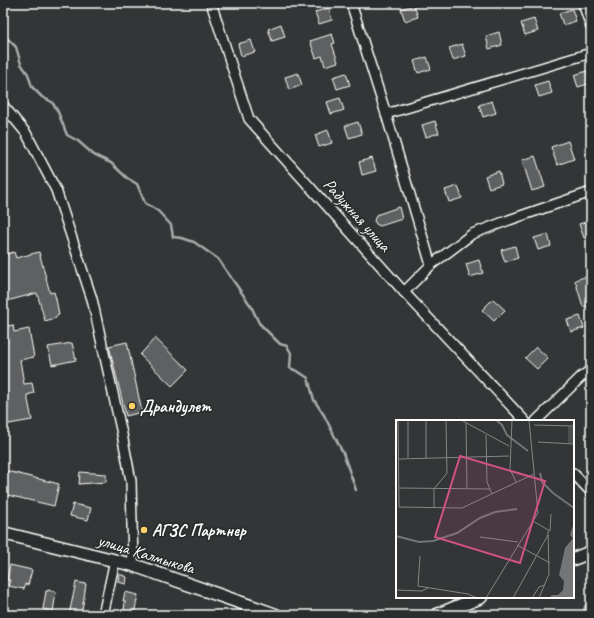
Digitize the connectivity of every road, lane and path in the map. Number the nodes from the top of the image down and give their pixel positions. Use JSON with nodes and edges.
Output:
{"nodes":[{"id":1,"x":211,"y":3,"type":"edge"},
{"id":2,"x":351,"y":3,"type":"edge"},
{"id":3,"x":583,"y":3,"type":"edge"},
{"id":4,"x":591,"y":27,"type":"edge"},
{"id":5,"x":591,"y":53,"type":"edge"},
{"id":6,"x":3,"y":104,"type":"edge"},
{"id":7,"x":386,"y":114,"type":"junction"},
{"id":8,"x":591,"y":192,"type":"edge"},
{"id":9,"x":431,"y":265,"type":"junction"},
{"id":10,"x":404,"y":292,"type":"junction"},
{"id":11,"x":591,"y":370,"type":"edge"},
{"id":12,"x":524,"y":420,"type":"edge"},
{"id":13,"x":537,"y":420,"type":"edge"},
{"id":14,"x":574,"y":473,"type":"edge"},
{"id":15,"x":591,"y":492,"type":"edge"},
{"id":16,"x":3,"y":533,"type":"edge"},
{"id":17,"x":591,"y":552,"type":"edge"},
{"id":18,"x":574,"y":559,"type":"edge"},
{"id":19,"x":115,"y":560,"type":"junction"},
{"id":20,"x":133,"y":565,"type":"junction"},
{"id":21,"x":478,"y":598,"type":"edge"},
{"id":22,"x":103,"y":615,"type":"edge"},
{"id":23,"x":276,"y":615,"type":"edge"},
{"id":24,"x":436,"y":615,"type":"edge"}],
"edges":[{"from":1,"to":10,"type":"street","name":"Радужная улица"},
{"from":2,"to":7,"type":"street"},
{"from":3,"to":4,"type":"street"},
{"from":5,"to":7,"type":"street"},
{"from":6,"to":20,"type":"street"},
{"from":7,"to":9,"type":"street"},
{"from":8,"to":9,"type":"street"},
{"from":9,"to":10,"type":"street"},
{"from":10,"to":12,"type":"street","name":"Радужная улица"},
{"from":11,"to":13,"type":"street"},
{"from":14,"to":15,"type":"street"},
{"from":16,"to":19,"type":"main road","name":"улица Калмыкова"},
{"from":17,"to":18,"type":"main road"},
{"from":19,"to":20,"type":"main road","name":"улица Калмыкова"},
{"from":19,"to":22,"type":"street"},
{"from":20,"to":23,"type":"main road","name":"улица Калмыкова"},
{"from":21,"to":24,"type":"main road"}]}
